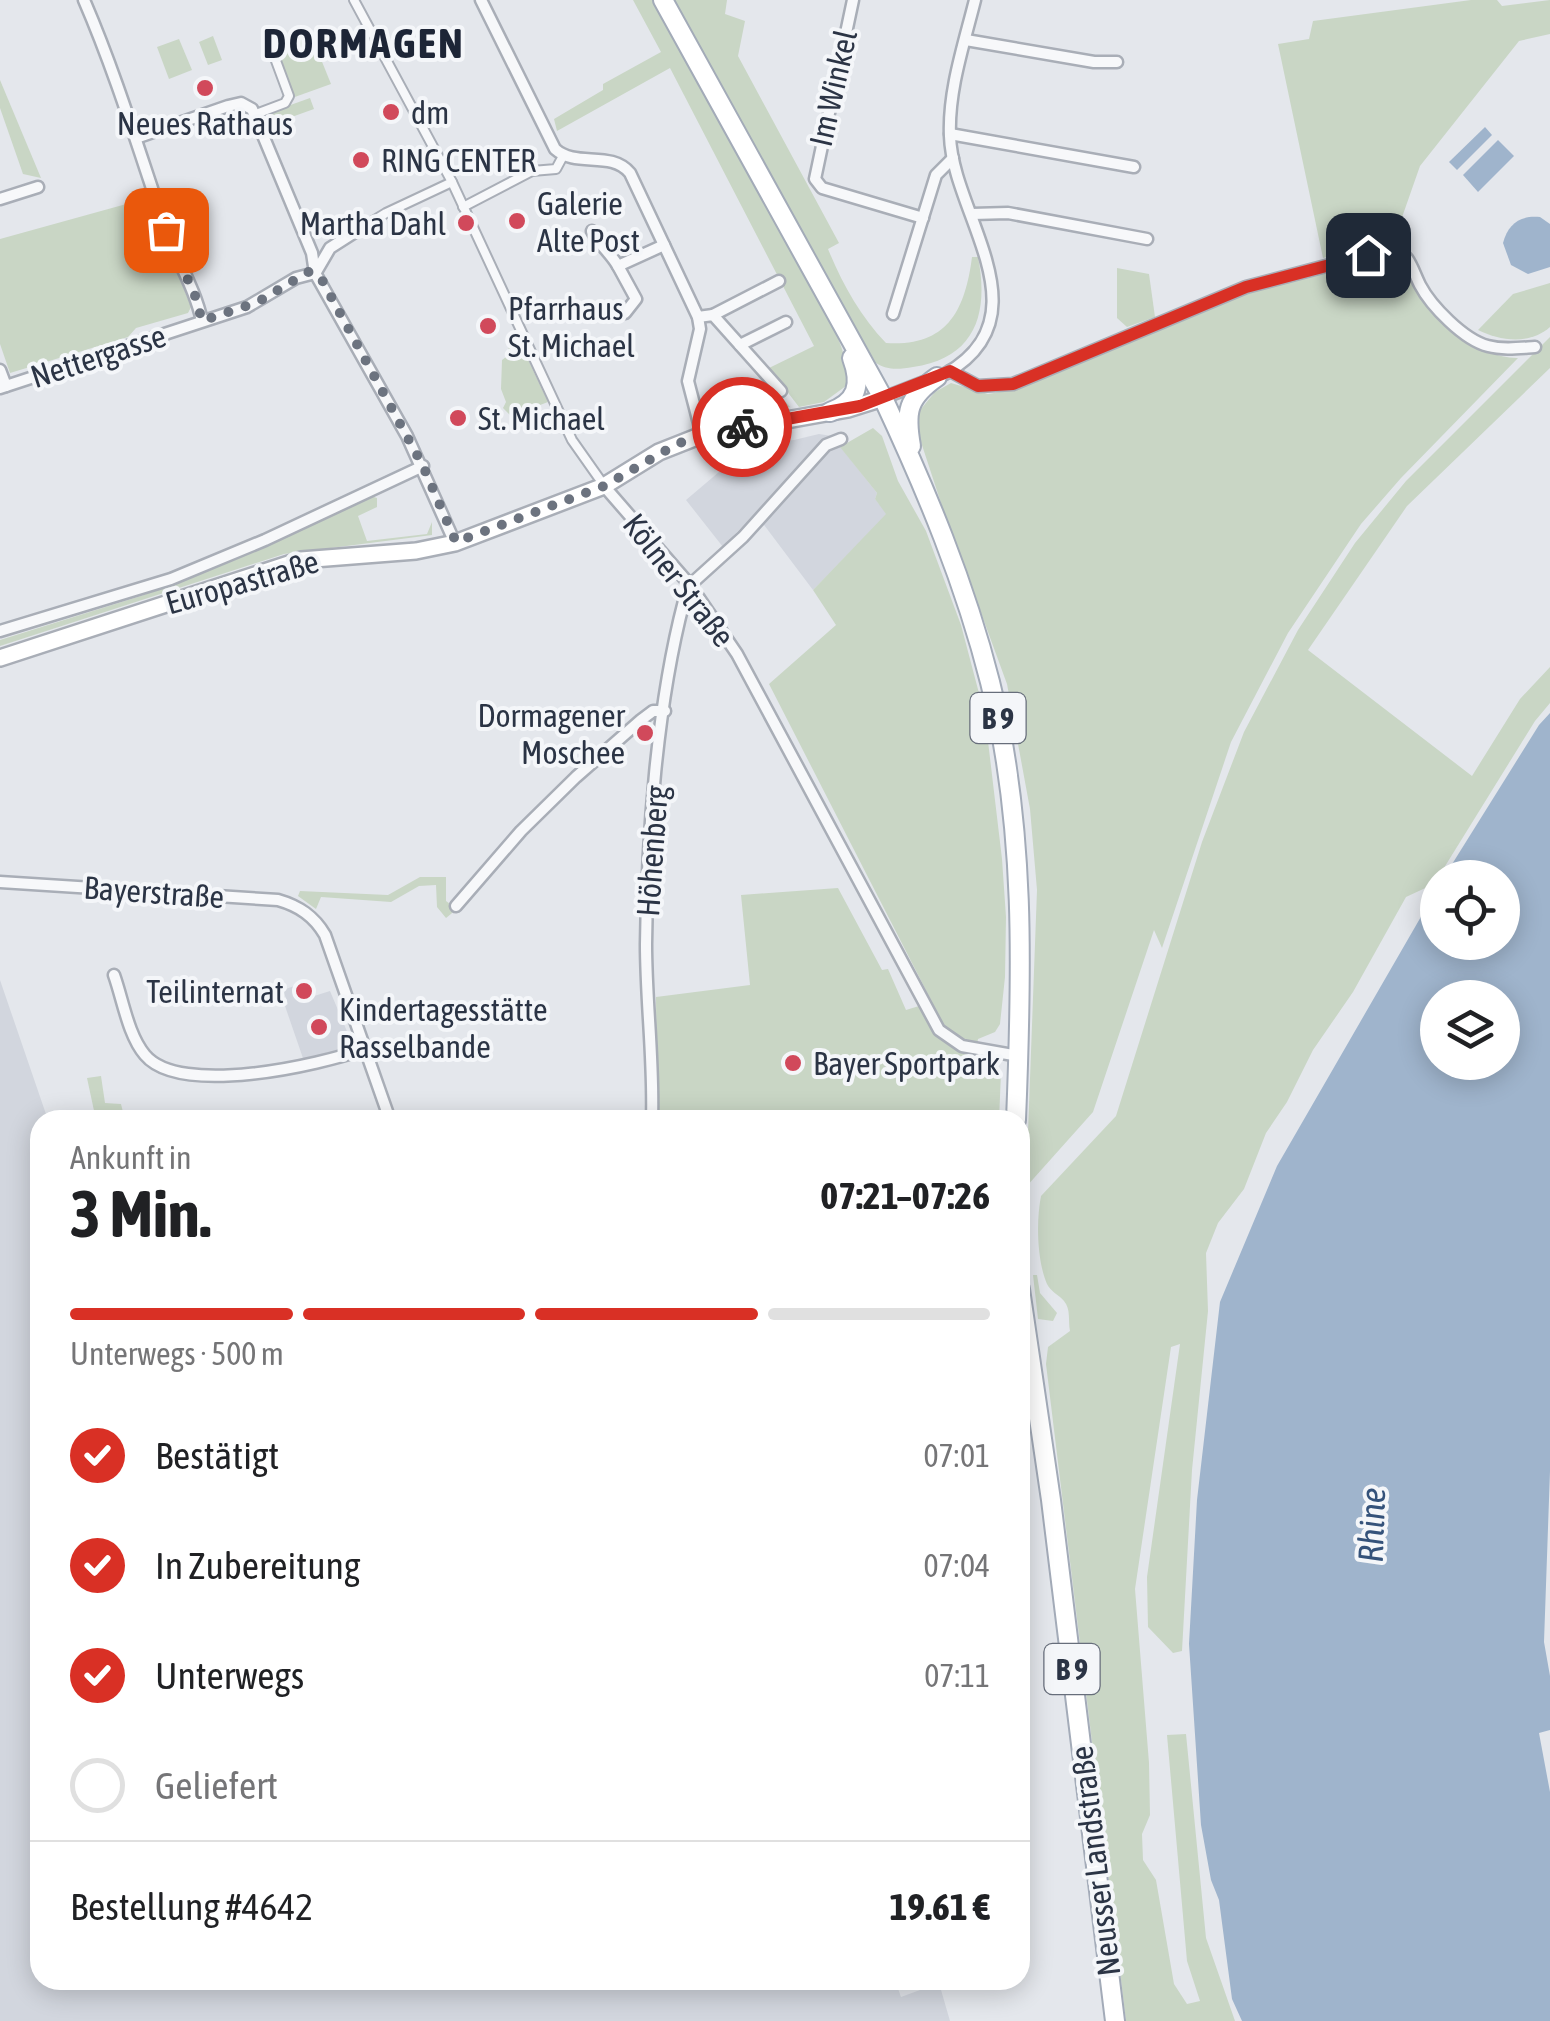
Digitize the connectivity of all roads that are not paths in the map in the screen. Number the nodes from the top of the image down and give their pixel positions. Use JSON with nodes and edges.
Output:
{"nodes":[{"id":1,"x":84,"y":0,"type":"edge"},
{"id":2,"x":354,"y":0,"type":"edge"},
{"id":3,"x":482,"y":0,"type":"edge"},
{"id":4,"x":662,"y":0,"type":"edge"},
{"id":5,"x":853,"y":0,"type":"edge"},
{"id":6,"x":974,"y":0,"type":"edge"},
{"id":7,"x":966,"y":40,"type":"junction"},
{"id":8,"x":269,"y":42,"type":"dead end"},
{"id":9,"x":1117,"y":62,"type":"dead end"},
{"id":10,"x":256,"y":114,"type":"junction"},
{"id":11,"x":950,"y":134,"type":"junction"},
{"id":12,"x":136,"y":138,"type":"junction"},
{"id":13,"x":563,"y":156,"type":"junction"},
{"id":14,"x":953,"y":158,"type":"junction"},
{"id":15,"x":1134,"y":167,"type":"dead end"},
{"id":16,"x":452,"y":182,"type":"junction"},
{"id":17,"x":38,"y":187,"type":"dead end"},
{"id":18,"x":0,"y":199,"type":"edge"},
{"id":19,"x":464,"y":206,"type":"junction"},
{"id":20,"x":972,"y":214,"type":"junction"},
{"id":21,"x":923,"y":218,"type":"junction"},
{"id":22,"x":592,"y":230,"type":"dead end"},
{"id":23,"x":355,"y":232,"type":"joint"},
{"id":24,"x":1147,"y":238,"type":"dead end"},
{"id":25,"x":664,"y":245,"type":"junction"},
{"id":26,"x":618,"y":266,"type":"junction"},
{"id":27,"x":315,"y":273,"type":"junction"},
{"id":28,"x":779,"y":280,"type":"dead end"},
{"id":29,"x":625,"y":312,"type":"dead end"},
{"id":30,"x":894,"y":314,"type":"dead end"},
{"id":31,"x":713,"y":316,"type":"junction"},
{"id":32,"x":698,"y":317,"type":"junction"},
{"id":33,"x":202,"y":321,"type":"junction"},
{"id":34,"x":786,"y":322,"type":"dead end"},
{"id":35,"x":844,"y":329,"type":"junction"},
{"id":36,"x":740,"y":345,"type":"junction"},
{"id":37,"x":1535,"y":346,"type":"dead end"},
{"id":38,"x":0,"y":370,"type":"edge"},
{"id":39,"x":943,"y":374,"type":"junction"},
{"id":40,"x":3,"y":387,"type":"edge"},
{"id":41,"x":781,"y":390,"type":"dead end"},
{"id":42,"x":883,"y":398,"type":"junction"},
{"id":43,"x":830,"y":412,"type":"junction"},
{"id":44,"x":702,"y":435,"type":"junction"},
{"id":45,"x":841,"y":438,"type":"dead end"},
{"id":46,"x":423,"y":466,"type":"junction"},
{"id":47,"x":915,"y":466,"type":"junction"},
{"id":48,"x":604,"y":486,"type":"junction"},
{"id":49,"x":456,"y":542,"type":"junction"},
{"id":50,"x":690,"y":585,"type":"junction"},
{"id":51,"x":0,"y":632,"type":"edge"},
{"id":52,"x":0,"y":658,"type":"edge"},
{"id":53,"x":664,"y":711,"type":"junction"},
{"id":54,"x":0,"y":882,"type":"edge"},
{"id":55,"x":456,"y":906,"type":"dead end"},
{"id":56,"x":114,"y":975,"type":"dead end"},
{"id":57,"x":364,"y":1049,"type":"junction"},
{"id":58,"x":1019,"y":1056,"type":"junction"},
{"id":59,"x":386,"y":1110,"type":"edge"},
{"id":60,"x":652,"y":1110,"type":"edge"},
{"id":61,"x":1016,"y":1110,"type":"edge"},
{"id":62,"x":1030,"y":1370,"type":"edge"},
{"id":63,"x":1115,"y":2021,"type":"edge"}],
"edges":[{"from":1,"to":12,"type":"street"},
{"from":2,"to":16,"type":"street","name":"Kölner Straße"},
{"from":3,"to":13,"type":"street"},
{"from":4,"to":35,"type":"main road","number":"B 9"},
{"from":5,"to":21,"type":"street","name":"Im Winkel"},
{"from":6,"to":7,"type":"street"},
{"from":7,"to":9,"type":"street"},
{"from":7,"to":11,"type":"street"},
{"from":8,"to":10,"type":"street"},
{"from":10,"to":12,"type":"street"},
{"from":10,"to":27,"type":"street"},
{"from":11,"to":14,"type":"street"},
{"from":11,"to":15,"type":"street"},
{"from":12,"to":33,"type":"street"},
{"from":13,"to":19,"type":"street"},
{"from":13,"to":25,"type":"street"},
{"from":14,"to":20,"type":"street"},
{"from":14,"to":21,"type":"street"},
{"from":16,"to":19,"type":"street","name":"Kölner Straße"},
{"from":16,"to":23,"type":"street","name":"Nettergasse"},
{"from":17,"to":18,"type":"street"},
{"from":19,"to":48,"type":"street","name":"Kölner Straße"},
{"from":20,"to":24,"type":"street"},
{"from":20,"to":39,"type":"street"},
{"from":21,"to":30,"type":"street"},
{"from":22,"to":26,"type":"street"},
{"from":23,"to":27,"type":"street","name":"Nettergasse"},
{"from":25,"to":26,"type":"street"},
{"from":25,"to":32,"type":"street"},
{"from":26,"to":29,"type":"street"},
{"from":27,"to":33,"type":"street","name":"Nettergasse"},
{"from":27,"to":46,"type":"street"},
{"from":28,"to":31,"type":"street"},
{"from":31,"to":32,"type":"street"},
{"from":31,"to":36,"type":"street"},
{"from":32,"to":44,"type":"street"},
{"from":33,"to":40,"type":"street","name":"Nettergasse"},
{"from":34,"to":36,"type":"street"},
{"from":35,"to":42,"type":"main road","number":"B 9"},
{"from":35,"to":43,"type":"main road"},
{"from":36,"to":41,"type":"street"},
{"from":37,"to":39,"type":"street"},
{"from":38,"to":40,"type":"street"},
{"from":39,"to":42,"type":"street"},
{"from":39,"to":47,"type":"main road"},
{"from":42,"to":43,"type":"main road","name":"Europastraße"},
{"from":42,"to":47,"type":"main road","number":"B 9"},
{"from":43,"to":44,"type":"main road","name":"Europastraße"},
{"from":44,"to":48,"type":"main road","name":"Europastraße"},
{"from":45,"to":50,"type":"street"},
{"from":46,"to":49,"type":"street"},
{"from":46,"to":51,"type":"street"},
{"from":47,"to":58,"type":"main road","number":"B 9"},
{"from":48,"to":49,"type":"main road","name":"Europastraße"},
{"from":48,"to":50,"type":"street","name":"Kölner Straße"},
{"from":49,"to":52,"type":"main road","name":"Europastraße"},
{"from":50,"to":53,"type":"street","name":"Höhenberg"},
{"from":50,"to":58,"type":"street","name":"Kölner Straße"},
{"from":53,"to":55,"type":"street"},
{"from":53,"to":60,"type":"street","name":"Höhenberg"},
{"from":54,"to":57,"type":"street","name":"Bayerstraße"},
{"from":56,"to":57,"type":"street"},
{"from":57,"to":59,"type":"street"},
{"from":58,"to":61,"type":"main road","number":"B 9"},
{"from":62,"to":63,"type":"main road","name":"Neusser Landstraße","number":"B 9"}]}
